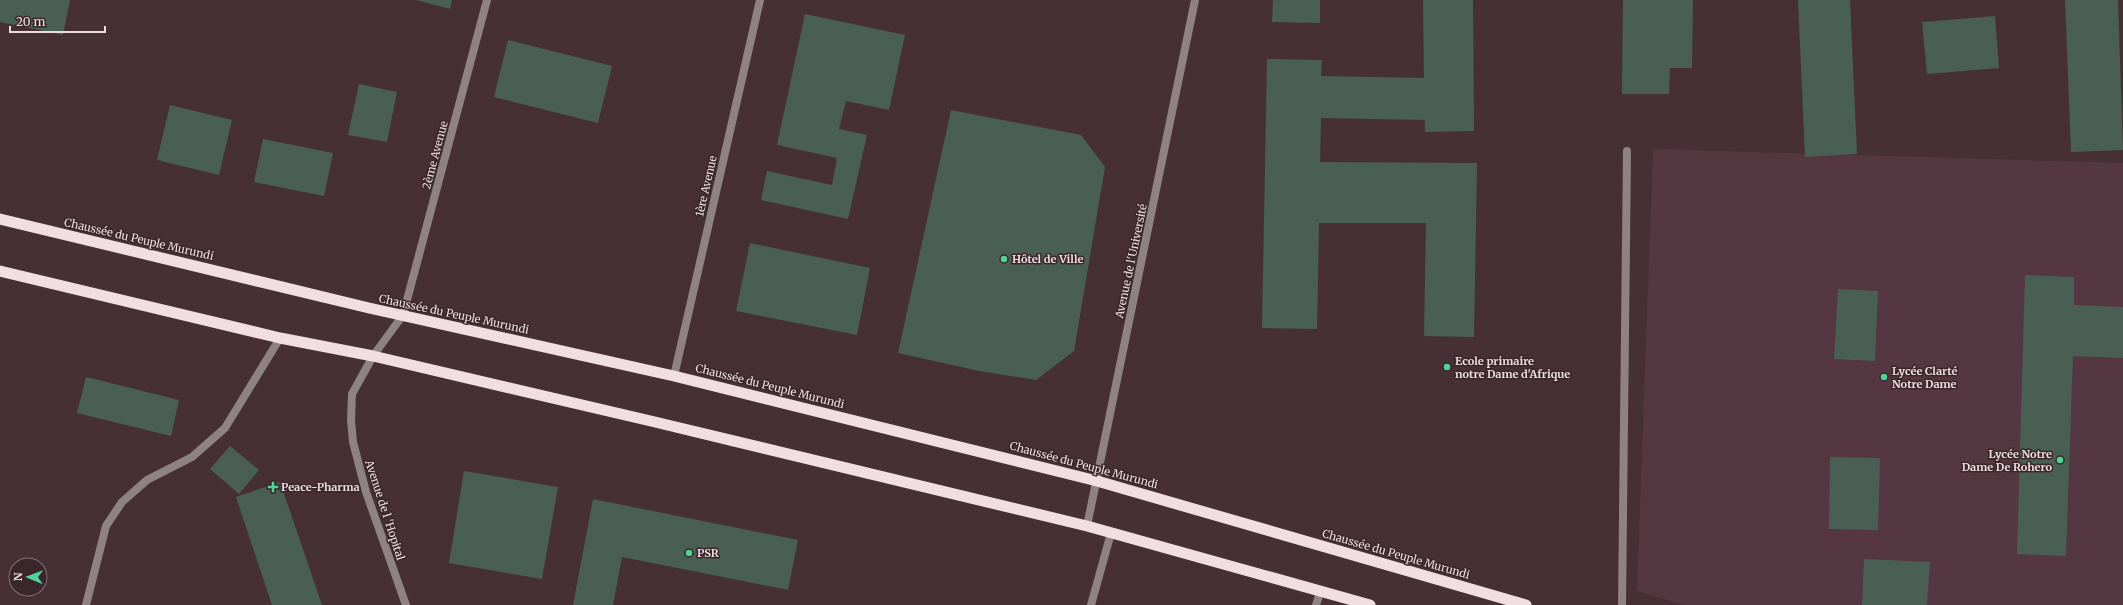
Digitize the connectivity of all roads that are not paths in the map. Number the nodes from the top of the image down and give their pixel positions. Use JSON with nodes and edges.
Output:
{"nodes":[{"id":1,"x":487,"y":0,"type":"edge"},
{"id":2,"x":760,"y":0,"type":"edge"},
{"id":3,"x":1195,"y":0,"type":"edge"},
{"id":4,"x":1627,"y":151,"type":"dead end"},
{"id":5,"x":0,"y":219,"type":"edge"},
{"id":6,"x":0,"y":271,"type":"edge"},
{"id":7,"x":403,"y":315,"type":"junction"},
{"id":8,"x":280,"y":338,"type":"junction"},
{"id":9,"x":373,"y":356,"type":"junction"},
{"id":10,"x":674,"y":376,"type":"junction"},
{"id":11,"x":1097,"y":481,"type":"junction"},
{"id":12,"x":1087,"y":526,"type":"junction"},
{"id":13,"x":1111,"y":533,"type":"junction"},
{"id":14,"x":1321,"y":590,"type":"junction"},
{"id":15,"x":86,"y":605,"type":"edge"},
{"id":16,"x":406,"y":605,"type":"edge"},
{"id":17,"x":1091,"y":605,"type":"edge"},
{"id":18,"x":1316,"y":605,"type":"edge"},
{"id":19,"x":1370,"y":605,"type":"edge"},
{"id":20,"x":1526,"y":605,"type":"edge"},
{"id":21,"x":1622,"y":605,"type":"edge"}],
"edges":[{"from":1,"to":7,"type":"street","name":"2ème Avenue"},
{"from":2,"to":10,"type":"street","name":"1ère Avenue"},
{"from":3,"to":11,"type":"street","name":"Avenue de l'Université"},
{"from":4,"to":21,"type":"street"},
{"from":5,"to":7,"type":"highway","name":"Chaussée du Peuple Murundi"},
{"from":6,"to":8,"type":"highway"},
{"from":7,"to":9,"type":"street","name":"Avenue de l 'Hopital"},
{"from":7,"to":10,"type":"highway","name":"Chaussée du Peuple Murundi"},
{"from":8,"to":9,"type":"highway"},
{"from":8,"to":15,"type":"street"},
{"from":9,"to":12,"type":"highway"},
{"from":9,"to":16,"type":"street","name":"Avenue de l 'Hopital"},
{"from":10,"to":11,"type":"highway","name":"Chaussée du Peuple Murundi"},
{"from":11,"to":12,"type":"street","name":"Avenue de l'Université"},
{"from":11,"to":20,"type":"highway","name":"Chaussée du Peuple Murundi"},
{"from":12,"to":13,"type":"highway"},
{"from":13,"to":14,"type":"highway"},
{"from":13,"to":17,"type":"street"},
{"from":14,"to":18,"type":"street"},
{"from":14,"to":19,"type":"highway"}]}
